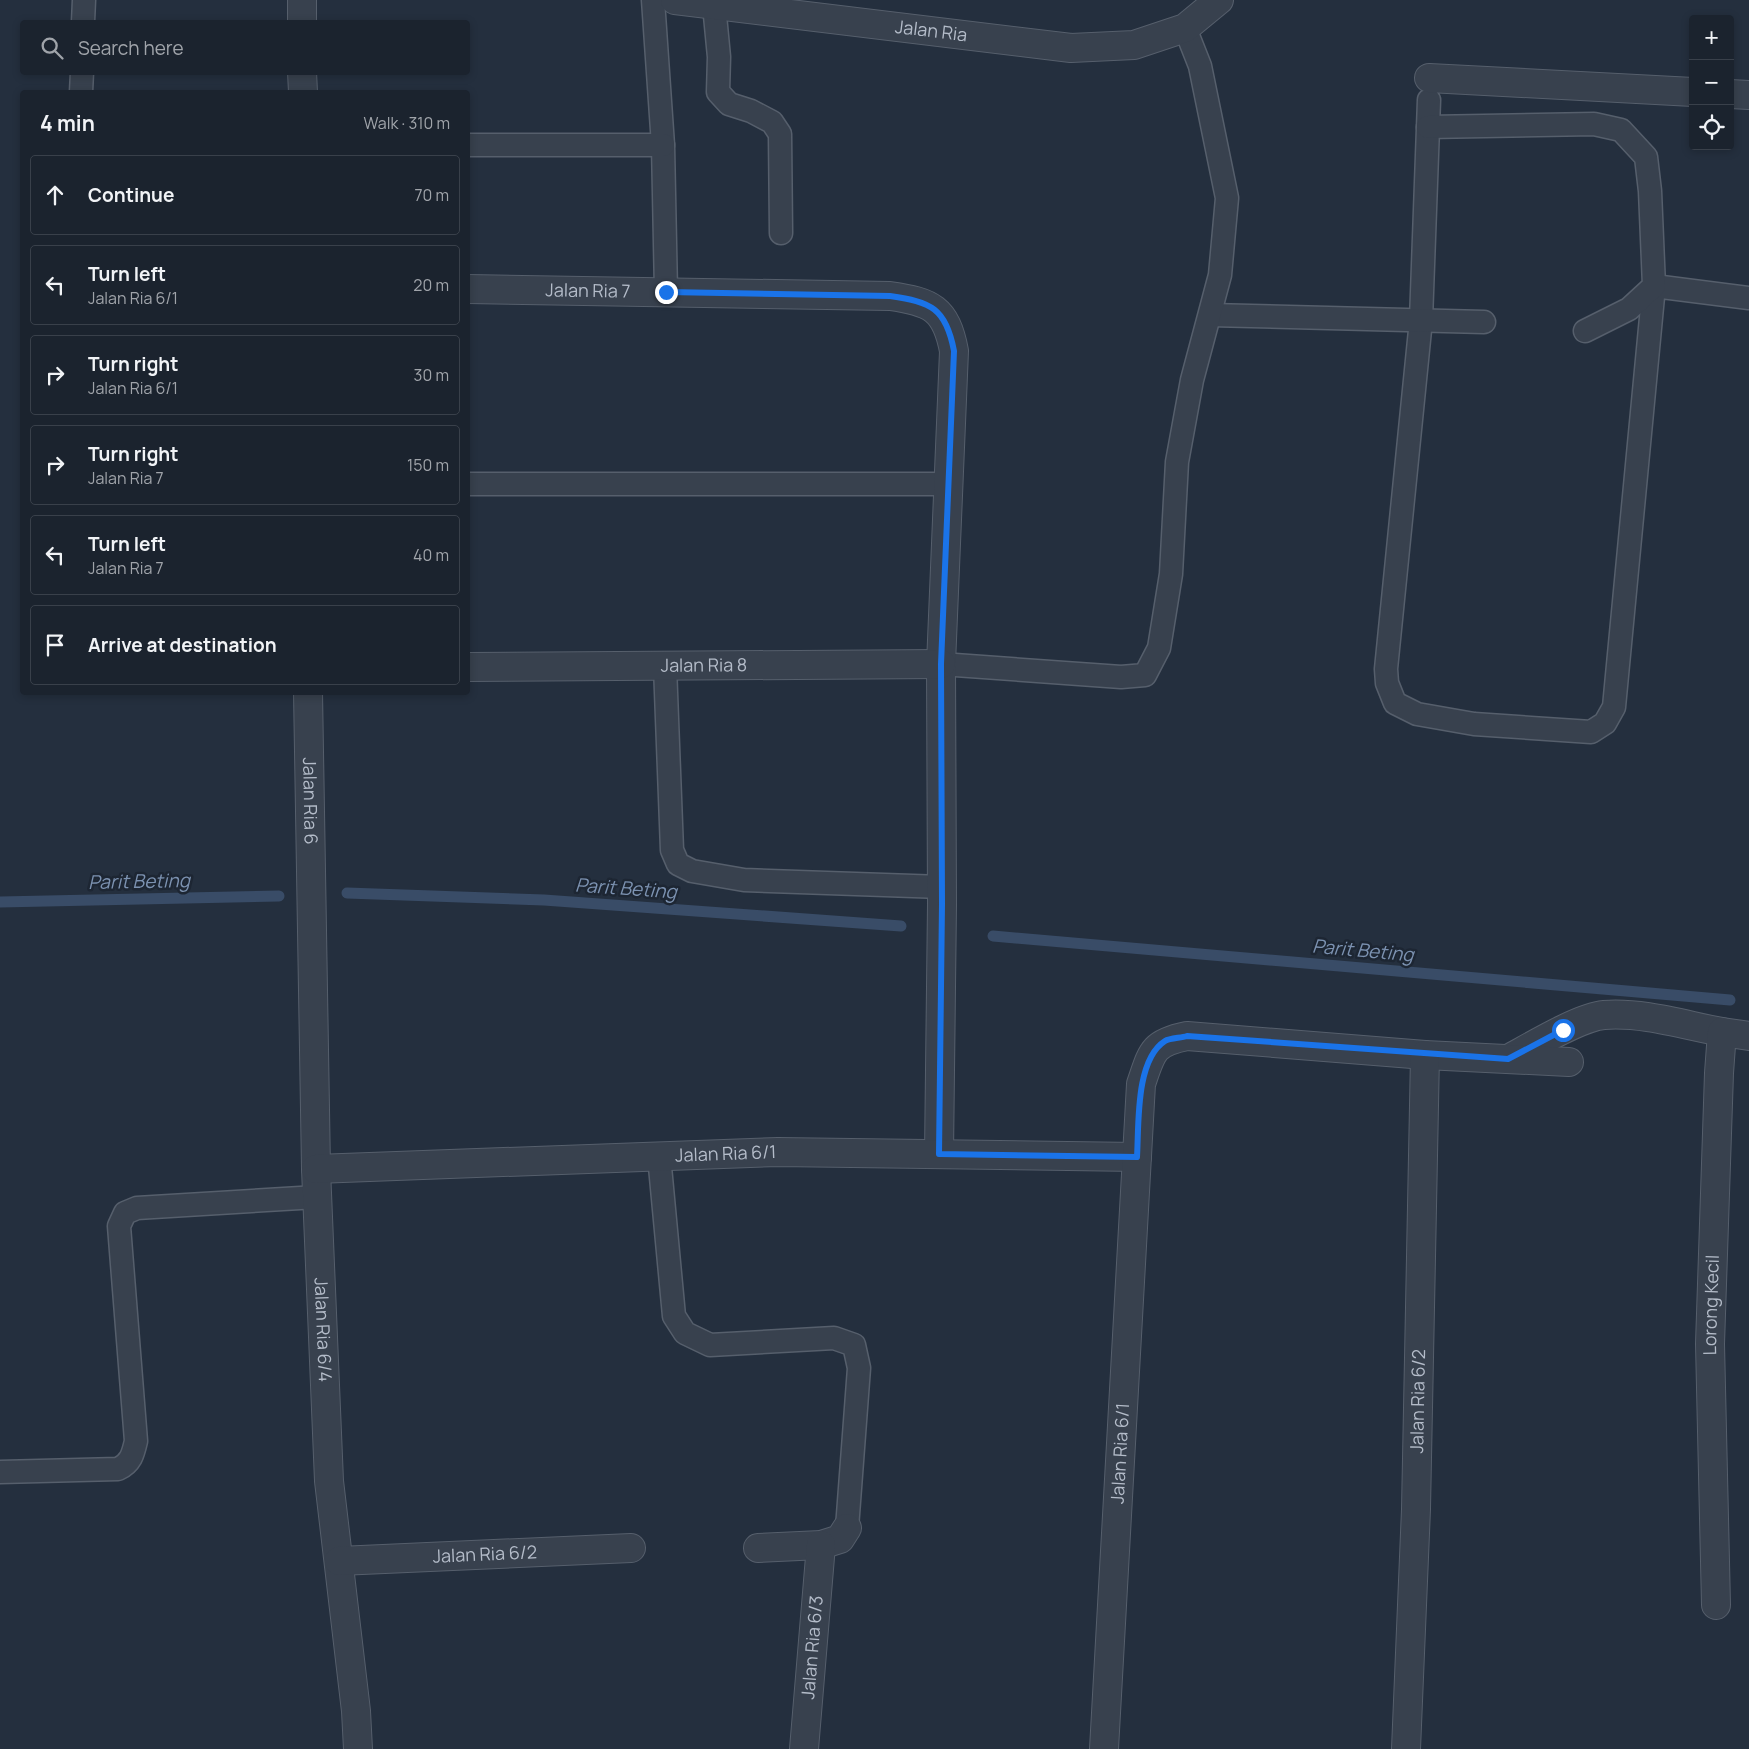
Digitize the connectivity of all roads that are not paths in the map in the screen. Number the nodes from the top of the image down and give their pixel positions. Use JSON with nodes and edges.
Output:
{"nodes":[{"id":1,"x":84,"y":0,"type":"edge"},
{"id":2,"x":302,"y":0,"type":"edge"},
{"id":3,"x":653,"y":0,"type":"edge"},
{"id":4,"x":675,"y":0,"type":"edge"},
{"id":5,"x":1219,"y":0,"type":"edge"},
{"id":6,"x":712,"y":2,"type":"edge"},
{"id":7,"x":83,"y":20,"type":"edge"},
{"id":8,"x":302,"y":20,"type":"edge"},
{"id":9,"x":1185,"y":28,"type":"junction"},
{"id":10,"x":82,"y":75,"type":"edge"},
{"id":11,"x":302,"y":75,"type":"edge"},
{"id":12,"x":1429,"y":89,"type":"joint"},
{"id":13,"x":82,"y":90,"type":"edge"},
{"id":14,"x":302,"y":90,"type":"edge"},
{"id":15,"x":1689,"y":92,"type":"edge"},
{"id":16,"x":1734,"y":94,"type":"edge"},
{"id":17,"x":1749,"y":95,"type":"edge"},
{"id":18,"x":1428,"y":127,"type":"junction"},
{"id":19,"x":470,"y":145,"type":"edge"},
{"id":20,"x":663,"y":146,"type":"junction"},
{"id":21,"x":781,"y":233,"type":"dead end"},
{"id":22,"x":1654,"y":286,"type":"junction"},
{"id":23,"x":470,"y":289,"type":"edge"},
{"id":24,"x":666,"y":292,"type":"junction"},
{"id":25,"x":1749,"y":298,"type":"edge"},
{"id":26,"x":1210,"y":315,"type":"junction"},
{"id":27,"x":1420,"y":320,"type":"junction"},
{"id":28,"x":1484,"y":322,"type":"dead end"},
{"id":29,"x":1584,"y":331,"type":"dead end"},
{"id":30,"x":470,"y":484,"type":"edge"},
{"id":31,"x":949,"y":484,"type":"junction"},
{"id":32,"x":941,"y":664,"type":"junction"},
{"id":33,"x":665,"y":666,"type":"junction"},
{"id":34,"x":470,"y":667,"type":"edge"},
{"id":35,"x":308,"y":695,"type":"edge"},
{"id":36,"x":942,"y":896,"type":"junction"},
{"id":37,"x":311,"y":909,"type":"joint"},
{"id":38,"x":1742,"y":1030,"type":"edge"},
{"id":39,"x":1425,"y":1055,"type":"junction"},
{"id":40,"x":1508,"y":1059,"type":"junction"},
{"id":41,"x":1569,"y":1062,"type":"dead end"},
{"id":42,"x":939,"y":1154,"type":"junction"},
{"id":43,"x":659,"y":1156,"type":"junction"},
{"id":44,"x":1137,"y":1157,"type":"junction"},
{"id":45,"x":316,"y":1169,"type":"junction"},
{"id":46,"x":317,"y":1197,"type":"junction"},
{"id":47,"x":0,"y":1472,"type":"edge"},
{"id":48,"x":847,"y":1528,"type":"joint"},
{"id":49,"x":821,"y":1545,"type":"junction"},
{"id":50,"x":631,"y":1548,"type":"dead end"},
{"id":51,"x":758,"y":1548,"type":"dead end"},
{"id":52,"x":339,"y":1561,"type":"junction"},
{"id":53,"x":1716,"y":1605,"type":"dead end"},
{"id":54,"x":358,"y":1749,"type":"edge"},
{"id":55,"x":804,"y":1749,"type":"edge"},
{"id":56,"x":1104,"y":1749,"type":"edge"},
{"id":57,"x":1406,"y":1749,"type":"edge"}],
"edges":[{"from":1,"to":7,"type":"lane"},
{"from":2,"to":8,"type":"street"},
{"from":3,"to":20,"type":"lane"},
{"from":4,"to":6,"type":"street","name":"Jalan Ria"},
{"from":5,"to":9,"type":"street"},
{"from":6,"to":9,"type":"street","name":"Jalan Ria"},
{"from":6,"to":21,"type":"lane"},
{"from":9,"to":26,"type":"lane"},
{"from":10,"to":13,"type":"lane"},
{"from":11,"to":14,"type":"street"},
{"from":12,"to":15,"type":"street"},
{"from":12,"to":18,"type":"lane"},
{"from":16,"to":17,"type":"street"},
{"from":18,"to":22,"type":"lane"},
{"from":18,"to":27,"type":"lane"},
{"from":19,"to":20,"type":"lane"},
{"from":20,"to":24,"type":"lane"},
{"from":22,"to":25,"type":"lane"},
{"from":22,"to":27,"type":"lane"},
{"from":22,"to":29,"type":"lane"},
{"from":23,"to":24,"type":"street","name":"Jalan Ria 7"},
{"from":24,"to":31,"type":"street","name":"Jalan Ria 7"},
{"from":26,"to":27,"type":"lane"},
{"from":26,"to":32,"type":"lane"},
{"from":27,"to":28,"type":"lane"},
{"from":30,"to":31,"type":"lane"},
{"from":31,"to":32,"type":"street","name":"Jalan Ria 7"},
{"from":32,"to":33,"type":"street","name":"Jalan Ria 8"},
{"from":32,"to":36,"type":"street","name":"Jalan Ria 7"},
{"from":33,"to":34,"type":"street","name":"Jalan Ria 8"},
{"from":33,"to":36,"type":"lane"},
{"from":35,"to":37,"type":"street","name":"Jalan Ria 6"},
{"from":36,"to":42,"type":"street","name":"Jalan Ria 7"},
{"from":37,"to":45,"type":"street","name":"Jalan Ria 6/4"},
{"from":38,"to":40,"type":"street"},
{"from":38,"to":53,"type":"street","name":"Lorong Kecil"},
{"from":39,"to":40,"type":"street"},
{"from":39,"to":44,"type":"street","name":"Jalan Ria 6/1"},
{"from":39,"to":57,"type":"street","name":"Jalan Ria 6/2"},
{"from":40,"to":41,"type":"street"},
{"from":42,"to":43,"type":"street","name":"Jalan Ria 6/1"},
{"from":42,"to":44,"type":"street","name":"Jalan Ria 6/1"},
{"from":43,"to":45,"type":"street","name":"Jalan Ria 6/1"},
{"from":43,"to":48,"type":"lane"},
{"from":44,"to":56,"type":"street","name":"Jalan Ria 6/1"},
{"from":45,"to":46,"type":"street","name":"Jalan Ria 6/4"},
{"from":46,"to":47,"type":"lane"},
{"from":46,"to":52,"type":"street","name":"Jalan Ria 6/4"},
{"from":48,"to":49,"type":"street"},
{"from":49,"to":51,"type":"street"},
{"from":49,"to":55,"type":"street","name":"Jalan Ria 6/3"},
{"from":50,"to":52,"type":"street","name":"Jalan Ria 6/2"},
{"from":52,"to":54,"type":"street","name":"Jalan Ria 6/4"}]}
